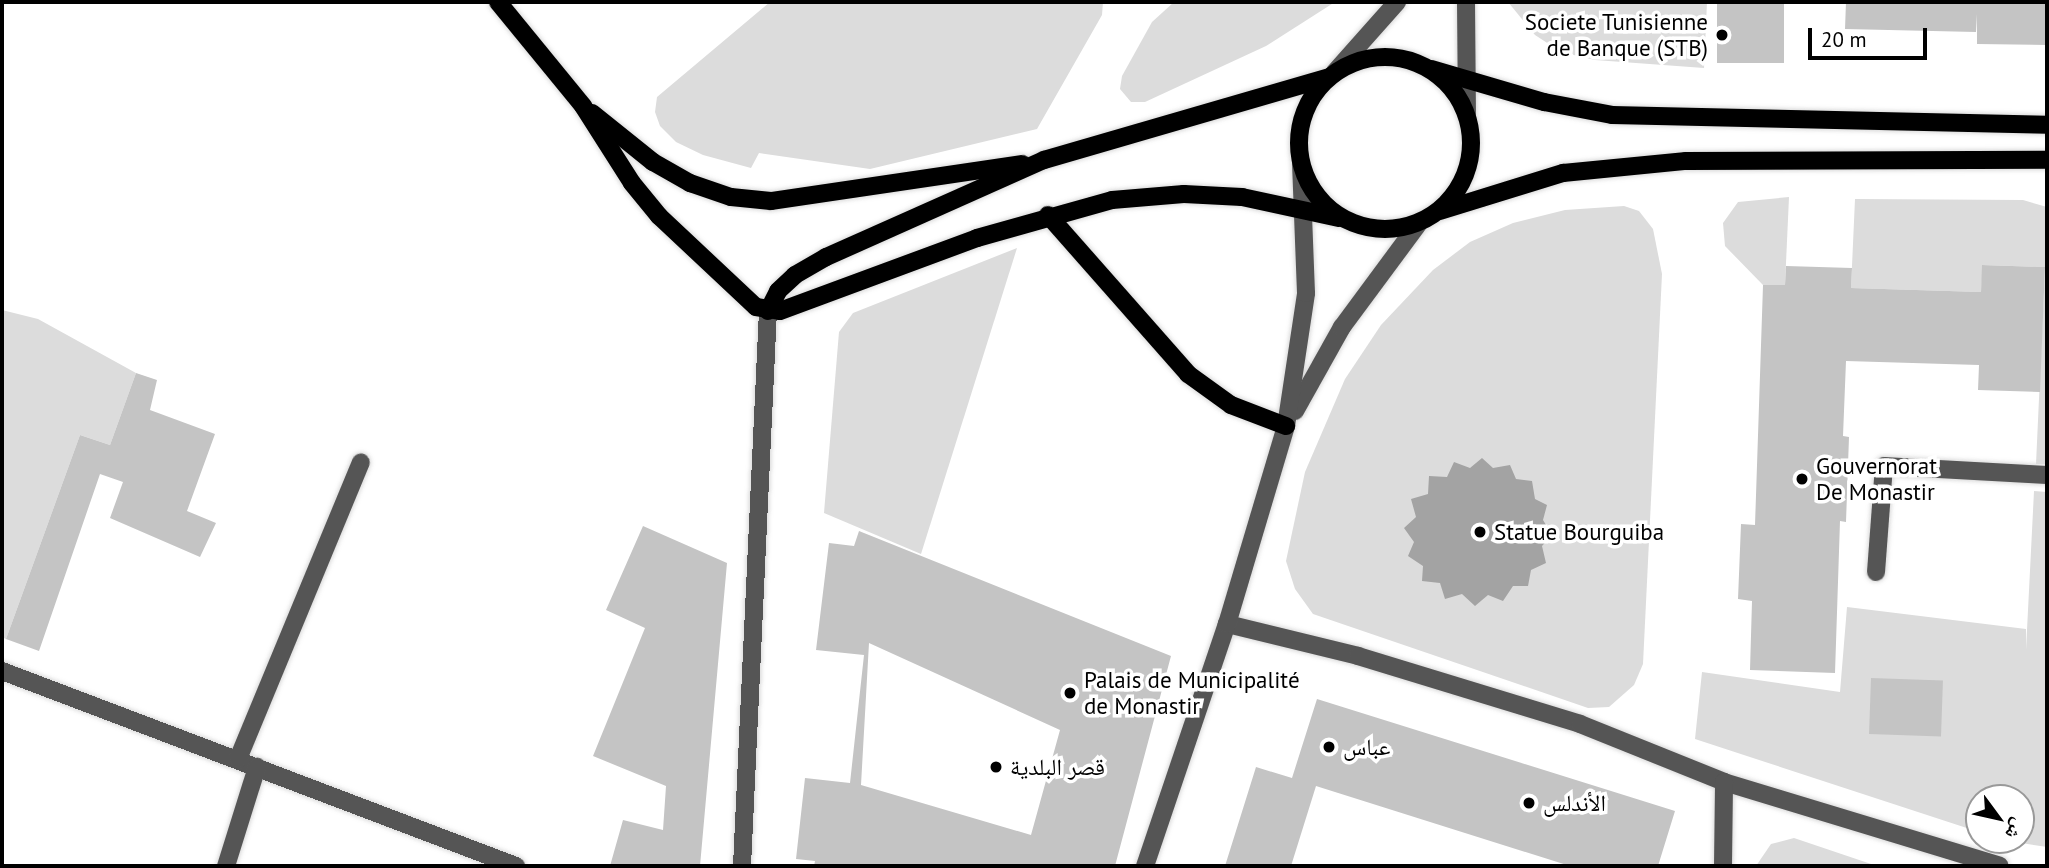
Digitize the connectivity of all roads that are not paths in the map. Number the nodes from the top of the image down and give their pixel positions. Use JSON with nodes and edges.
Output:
{"nodes":[{"id":1,"x":498,"y":2,"type":"edge"},
{"id":2,"x":1397,"y":2,"type":"edge"},
{"id":3,"x":1466,"y":2,"type":"edge"},
{"id":4,"x":1431,"y":69,"type":"junction"},
{"id":5,"x":1330,"y":75,"type":"junction"},
{"id":6,"x":1464,"y":79,"type":"junction"},
{"id":7,"x":583,"y":106,"type":"junction"},
{"id":8,"x":1467,"y":114,"type":"junction"},
{"id":9,"x":2047,"y":125,"type":"edge"},
{"id":10,"x":1044,"y":160,"type":"junction"},
{"id":11,"x":2047,"y":160,"type":"edge"},
{"id":12,"x":1301,"y":163,"type":"junction"},
{"id":13,"x":1306,"y":208,"type":"junction"},
{"id":14,"x":1440,"y":211,"type":"junction"},
{"id":15,"x":1048,"y":215,"type":"junction"},
{"id":16,"x":1339,"y":218,"type":"junction"},
{"id":17,"x":1419,"y":223,"type":"junction"},
{"id":18,"x":768,"y":311,"type":"junction"},
{"id":19,"x":1286,"y":426,"type":"junction"},
{"id":20,"x":361,"y":462,"type":"dead end"},
{"id":21,"x":2047,"y":475,"type":"edge"},
{"id":22,"x":1876,"y":572,"type":"dead end"},
{"id":23,"x":1227,"y":624,"type":"junction"},
{"id":24,"x":4,"y":677,"type":"edge"},
{"id":25,"x":238,"y":759,"type":"junction"},
{"id":26,"x":257,"y":767,"type":"junction"},
{"id":27,"x":1724,"y":782,"type":"junction"},
{"id":28,"x":226,"y":866,"type":"edge"},
{"id":29,"x":516,"y":866,"type":"edge"},
{"id":30,"x":743,"y":866,"type":"edge"},
{"id":31,"x":1144,"y":866,"type":"edge"},
{"id":32,"x":1723,"y":866,"type":"edge"},
{"id":33,"x":2000,"y":866,"type":"edge"}],
"edges":[{"from":1,"to":7,"type":"main road"},
{"from":2,"to":5,"type":"street"},
{"from":3,"to":6,"type":"street"},
{"from":4,"to":5,"type":"main road"},
{"from":4,"to":6,"type":"main road"},
{"from":4,"to":8,"type":"main road"},
{"from":5,"to":10,"type":"main road"},
{"from":5,"to":12,"type":"main road"},
{"from":6,"to":8,"type":"street"},
{"from":6,"to":9,"type":"main road"},
{"from":7,"to":10,"type":"main road"},
{"from":7,"to":18,"type":"main road"},
{"from":8,"to":14,"type":"main road"},
{"from":10,"to":18,"type":"main road"},
{"from":11,"to":14,"type":"main road"},
{"from":12,"to":13,"type":"street"},
{"from":12,"to":16,"type":"main road"},
{"from":13,"to":15,"type":"main road"},
{"from":13,"to":16,"type":"main road"},
{"from":13,"to":19,"type":"street"},
{"from":14,"to":17,"type":"main road"},
{"from":15,"to":18,"type":"main road"},
{"from":15,"to":19,"type":"main road"},
{"from":16,"to":17,"type":"main road"},
{"from":17,"to":19,"type":"street"},
{"from":18,"to":30,"type":"street"},
{"from":19,"to":23,"type":"street"},
{"from":20,"to":25,"type":"street"},
{"from":21,"to":22,"type":"street"},
{"from":23,"to":27,"type":"street"},
{"from":23,"to":31,"type":"street"},
{"from":24,"to":25,"type":"street"},
{"from":25,"to":26,"type":"street"},
{"from":26,"to":28,"type":"street"},
{"from":26,"to":29,"type":"street"},
{"from":27,"to":32,"type":"street"},
{"from":27,"to":33,"type":"street"}]}
